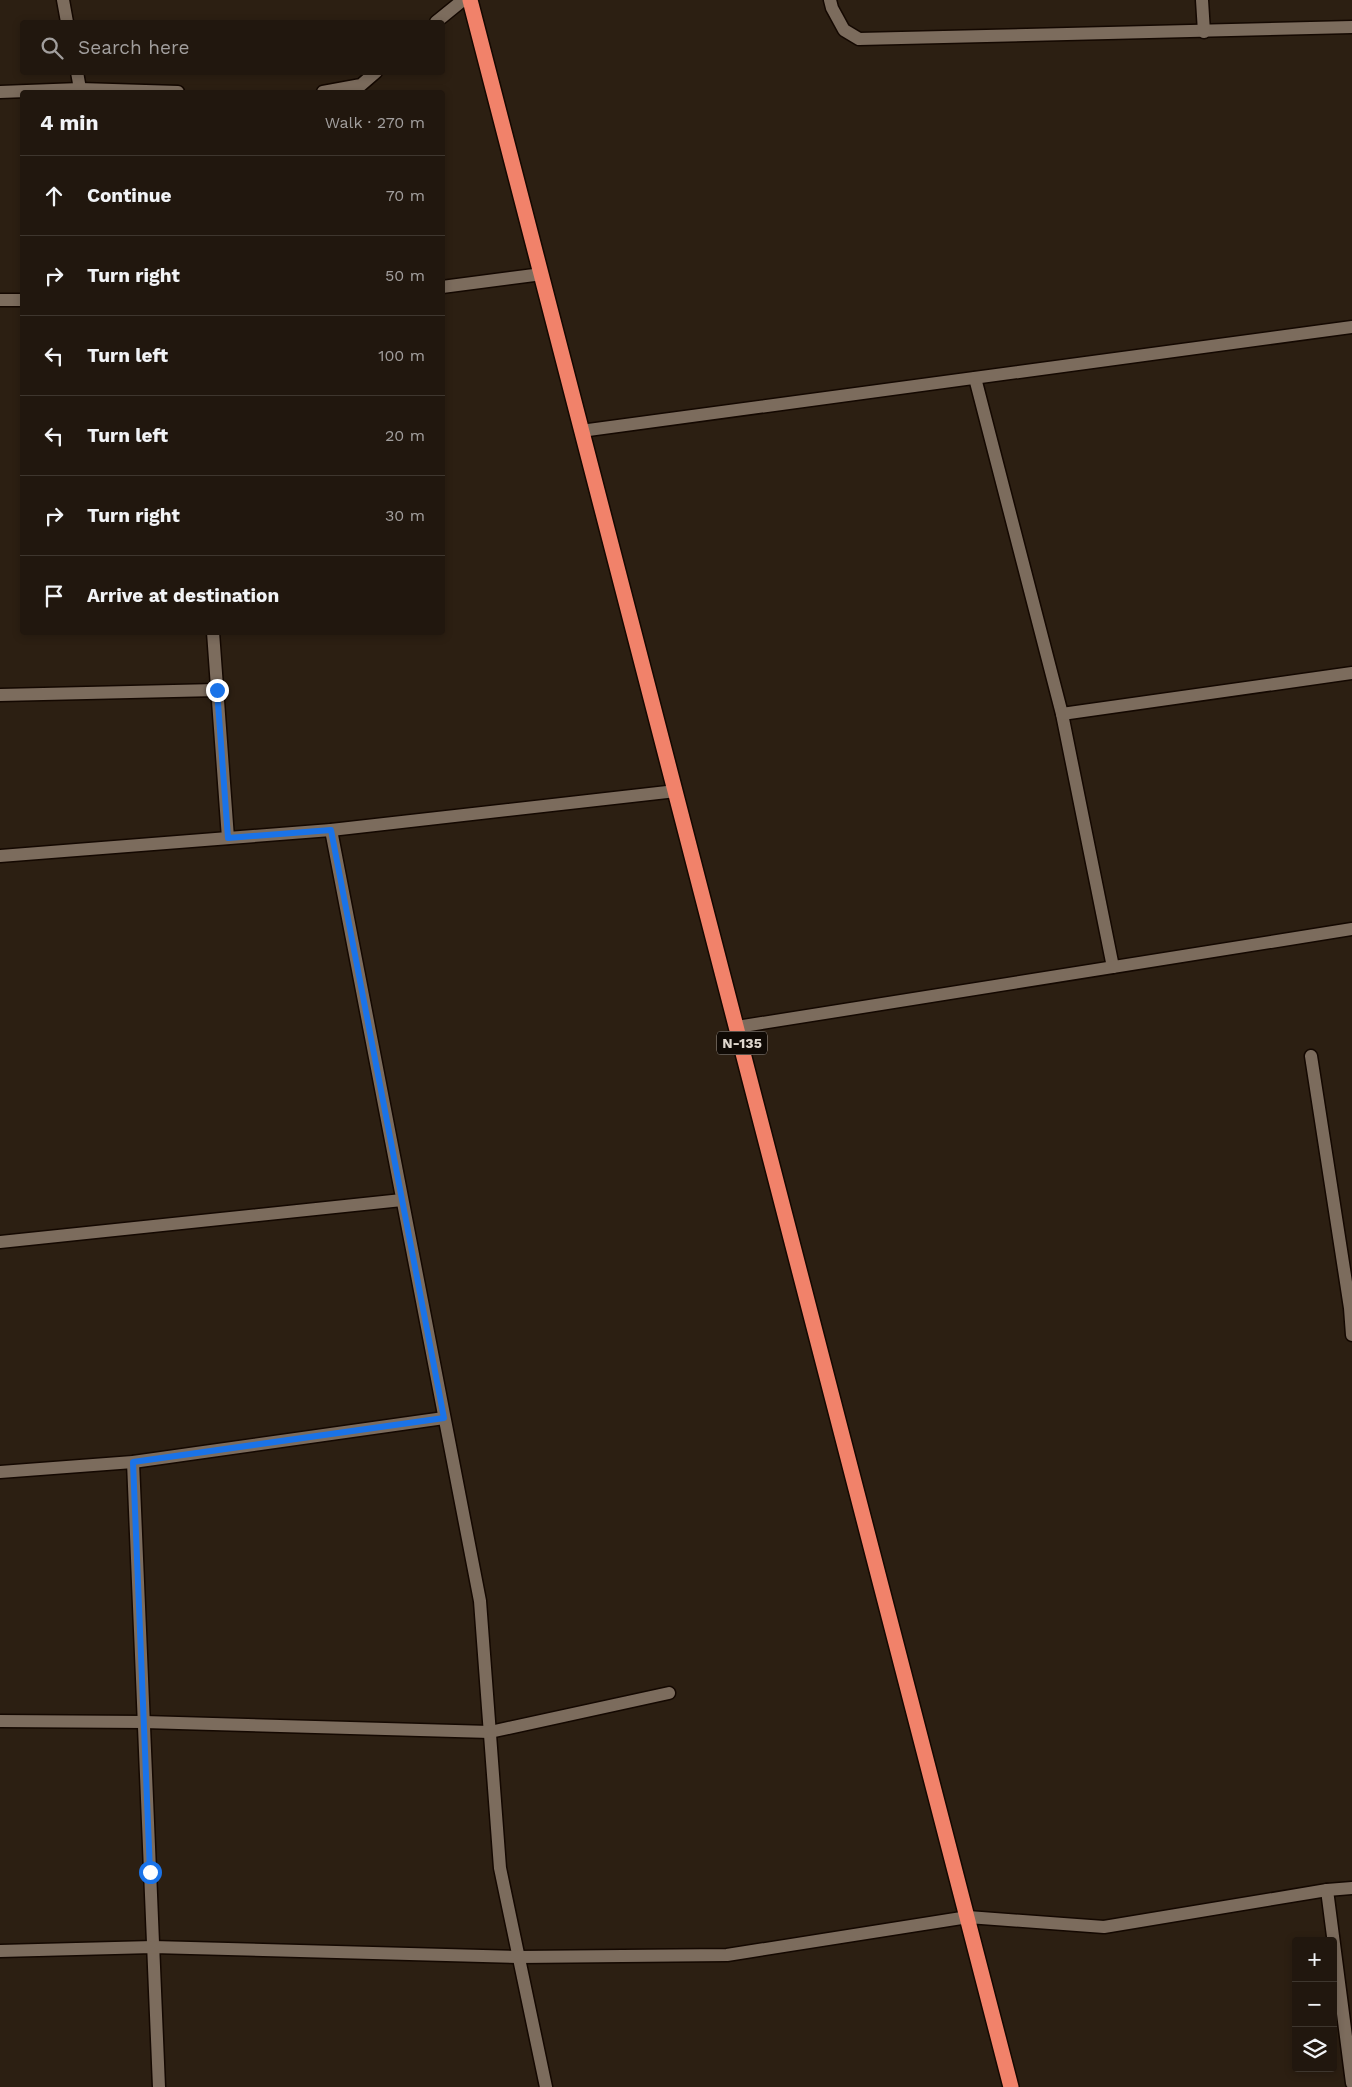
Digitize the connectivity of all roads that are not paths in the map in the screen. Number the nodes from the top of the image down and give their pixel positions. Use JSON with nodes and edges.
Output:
{"nodes":[{"id":1,"x":63,"y":0,"type":"edge"},
{"id":2,"x":463,"y":0,"type":"edge"},
{"id":3,"x":470,"y":0,"type":"edge"},
{"id":4,"x":830,"y":0,"type":"edge"},
{"id":5,"x":1202,"y":0,"type":"edge"},
{"id":6,"x":67,"y":20,"type":"edge"},
{"id":7,"x":438,"y":20,"type":"edge"},
{"id":8,"x":1352,"y":28,"type":"edge"},
{"id":9,"x":1204,"y":32,"type":"junction"},
{"id":10,"x":78,"y":75,"type":"edge"},
{"id":11,"x":373,"y":75,"type":"edge"},
{"id":12,"x":80,"y":89,"type":"junction"},
{"id":13,"x":53,"y":90,"type":"edge"},
{"id":14,"x":113,"y":90,"type":"edge"},
{"id":15,"x":334,"y":90,"type":"edge"},
{"id":16,"x":20,"y":91,"type":"edge"},
{"id":17,"x":0,"y":92,"type":"edge"},
{"id":18,"x":542,"y":274,"type":"junction"},
{"id":19,"x":445,"y":287,"type":"edge"},
{"id":20,"x":0,"y":300,"type":"edge"},
{"id":21,"x":20,"y":300,"type":"edge"},
{"id":22,"x":1352,"y":327,"type":"edge"},
{"id":23,"x":974,"y":378,"type":"junction"},
{"id":24,"x":581,"y":431,"type":"junction"},
{"id":25,"x":213,"y":635,"type":"edge"},
{"id":26,"x":1352,"y":673,"type":"edge"},
{"id":27,"x":217,"y":690,"type":"junction"},
{"id":28,"x":0,"y":696,"type":"edge"},
{"id":29,"x":1062,"y":714,"type":"junction"},
{"id":30,"x":676,"y":791,"type":"junction"},
{"id":31,"x":331,"y":830,"type":"junction"},
{"id":32,"x":228,"y":838,"type":"junction"},
{"id":33,"x":0,"y":856,"type":"edge"},
{"id":34,"x":1352,"y":929,"type":"edge"},
{"id":35,"x":1113,"y":968,"type":"junction"},
{"id":36,"x":737,"y":1026,"type":"junction"},
{"id":37,"x":1311,"y":1056,"type":"dead end"},
{"id":38,"x":402,"y":1200,"type":"junction"},
{"id":39,"x":0,"y":1242,"type":"edge"},
{"id":40,"x":1352,"y":1335,"type":"edge"},
{"id":41,"x":444,"y":1418,"type":"junction"},
{"id":42,"x":133,"y":1462,"type":"junction"},
{"id":43,"x":0,"y":1472,"type":"edge"},
{"id":44,"x":669,"y":1693,"type":"dead end"},
{"id":45,"x":0,"y":1721,"type":"edge"},
{"id":46,"x":144,"y":1722,"type":"junction"},
{"id":47,"x":490,"y":1732,"type":"junction"},
{"id":48,"x":1352,"y":1888,"type":"edge"},
{"id":49,"x":1327,"y":1890,"type":"junction"},
{"id":50,"x":968,"y":1917,"type":"junction"},
{"id":51,"x":153,"y":1948,"type":"junction"},
{"id":52,"x":0,"y":1951,"type":"edge"},
{"id":53,"x":519,"y":1956,"type":"junction"},
{"id":54,"x":1352,"y":2083,"type":"edge"},
{"id":55,"x":159,"y":2087,"type":"edge"},
{"id":56,"x":546,"y":2087,"type":"edge"},
{"id":57,"x":1011,"y":2087,"type":"edge"}],
"edges":[{"from":1,"to":6,"type":"street"},
{"from":2,"to":7,"type":"street"},
{"from":3,"to":18,"type":"highway","number":"N-135"},
{"from":4,"to":9,"type":"street"},
{"from":5,"to":9,"type":"street"},
{"from":8,"to":9,"type":"street"},
{"from":10,"to":12,"type":"street"},
{"from":11,"to":15,"type":"street"},
{"from":12,"to":13,"type":"street"},
{"from":12,"to":14,"type":"street"},
{"from":16,"to":17,"type":"street"},
{"from":18,"to":19,"type":"street"},
{"from":18,"to":24,"type":"highway","number":"N-135"},
{"from":20,"to":21,"type":"street"},
{"from":22,"to":23,"type":"street"},
{"from":23,"to":24,"type":"street"},
{"from":23,"to":29,"type":"street"},
{"from":24,"to":30,"type":"highway","number":"N-135"},
{"from":25,"to":27,"type":"street"},
{"from":26,"to":29,"type":"street"},
{"from":27,"to":28,"type":"street"},
{"from":27,"to":32,"type":"street"},
{"from":29,"to":35,"type":"street"},
{"from":30,"to":31,"type":"street"},
{"from":30,"to":36,"type":"highway","number":"N-135"},
{"from":31,"to":32,"type":"street"},
{"from":31,"to":38,"type":"street"},
{"from":32,"to":33,"type":"street"},
{"from":34,"to":35,"type":"street"},
{"from":35,"to":36,"type":"street"},
{"from":36,"to":50,"type":"highway","number":"N-135"},
{"from":37,"to":40,"type":"street"},
{"from":38,"to":39,"type":"street"},
{"from":38,"to":41,"type":"street"},
{"from":41,"to":42,"type":"street"},
{"from":41,"to":47,"type":"street"},
{"from":42,"to":43,"type":"street"},
{"from":42,"to":46,"type":"street"},
{"from":44,"to":47,"type":"street"},
{"from":45,"to":46,"type":"street"},
{"from":46,"to":47,"type":"street"},
{"from":46,"to":51,"type":"street"},
{"from":47,"to":53,"type":"street"},
{"from":48,"to":49,"type":"street"},
{"from":49,"to":50,"type":"street"},
{"from":49,"to":54,"type":"street"},
{"from":50,"to":53,"type":"street"},
{"from":50,"to":57,"type":"highway","number":"N-135"},
{"from":51,"to":52,"type":"street"},
{"from":51,"to":53,"type":"street"},
{"from":51,"to":55,"type":"street"},
{"from":53,"to":56,"type":"street"}]}
